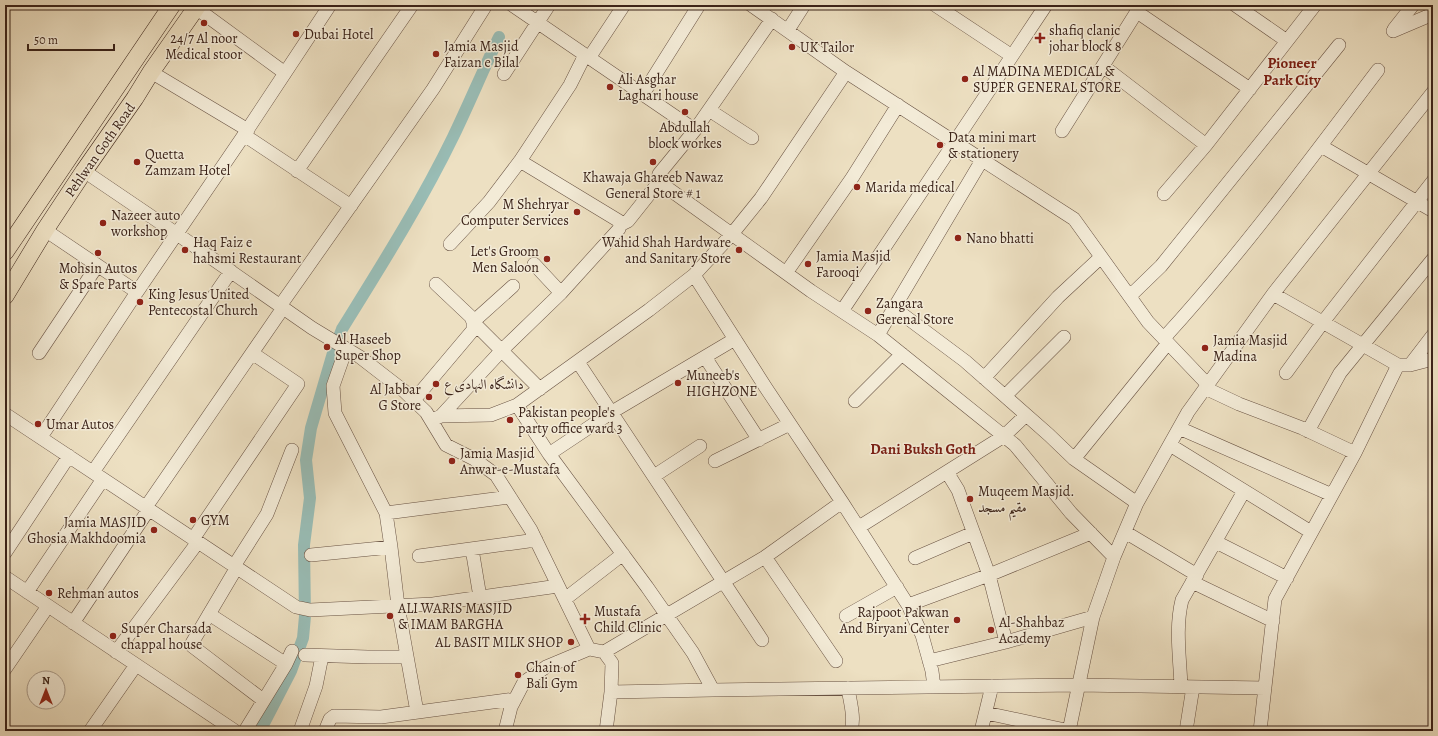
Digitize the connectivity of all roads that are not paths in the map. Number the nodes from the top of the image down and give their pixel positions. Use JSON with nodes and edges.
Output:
{"nodes":[{"id":1,"x":172,"y":5,"type":"edge"},
{"id":2,"x":330,"y":5,"type":"edge"},
{"id":3,"x":412,"y":5,"type":"edge"},
{"id":4,"x":486,"y":5,"type":"edge"},
{"id":5,"x":512,"y":5,"type":"edge"},
{"id":6,"x":549,"y":5,"type":"edge"},
{"id":7,"x":624,"y":5,"type":"edge"},
{"id":8,"x":699,"y":5,"type":"edge"},
{"id":9,"x":751,"y":5,"type":"edge"},
{"id":10,"x":804,"y":5,"type":"edge"},
{"id":11,"x":935,"y":5,"type":"edge"},
{"id":12,"x":1046,"y":5,"type":"edge"},
{"id":13,"x":1235,"y":5,"type":"edge"},
{"id":14,"x":1315,"y":5,"type":"edge"},
{"id":15,"x":1413,"y":5,"type":"edge"},
{"id":16,"x":197,"y":7,"type":"edge"},
{"id":17,"x":1137,"y":8,"type":"edge"},
{"id":18,"x":1433,"y":14,"type":"edge"},
{"id":19,"x":772,"y":19,"type":"junction"},
{"id":20,"x":537,"y":22,"type":"junction"},
{"id":21,"x":788,"y":30,"type":"junction"},
{"id":22,"x":1287,"y":41,"type":"junction"},
{"id":23,"x":1339,"y":45,"type":"dead end"},
{"id":24,"x":587,"y":56,"type":"junction"},
{"id":25,"x":1012,"y":56,"type":"junction"},
{"id":26,"x":1103,"y":66,"type":"junction"},
{"id":27,"x":1378,"y":70,"type":"dead end"},
{"id":28,"x":151,"y":72,"type":"junction"},
{"id":29,"x":846,"y":72,"type":"junction"},
{"id":30,"x":285,"y":73,"type":"junction"},
{"id":31,"x":504,"y":74,"type":"dead end"},
{"id":32,"x":1250,"y":88,"type":"junction"},
{"id":33,"x":1433,"y":92,"type":"edge"},
{"id":34,"x":643,"y":94,"type":"junction"},
{"id":35,"x":898,"y":105,"type":"junction"},
{"id":36,"x":709,"y":110,"type":"junction"},
{"id":37,"x":695,"y":130,"type":"junction"},
{"id":38,"x":1062,"y":131,"type":"dead end"},
{"id":39,"x":246,"y":133,"type":"junction"},
{"id":40,"x":752,"y":138,"type":"dead end"},
{"id":41,"x":954,"y":141,"type":"junction"},
{"id":42,"x":1206,"y":145,"type":"junction"},
{"id":43,"x":1321,"y":146,"type":"junction"},
{"id":44,"x":982,"y":160,"type":"junction"},
{"id":45,"x":520,"y":161,"type":"junction"},
{"id":46,"x":84,"y":171,"type":"junction"},
{"id":47,"x":297,"y":171,"type":"junction"},
{"id":48,"x":1368,"y":173,"type":"junction"},
{"id":49,"x":1433,"y":181,"type":"edge"},
{"id":50,"x":659,"y":182,"type":"junction"},
{"id":51,"x":1164,"y":194,"type":"dead end"},
{"id":52,"x":1417,"y":202,"type":"junction"},
{"id":53,"x":351,"y":206,"type":"junction"},
{"id":54,"x":1433,"y":211,"type":"edge"},
{"id":55,"x":620,"y":225,"type":"junction"},
{"id":56,"x":45,"y":230,"type":"junction"},
{"id":57,"x":177,"y":234,"type":"junction"},
{"id":58,"x":732,"y":234,"type":"junction"},
{"id":59,"x":450,"y":244,"type":"dead end"},
{"id":60,"x":5,"y":252,"type":"edge"},
{"id":61,"x":1101,"y":257,"type":"junction"},
{"id":62,"x":1433,"y":259,"type":"edge"},
{"id":63,"x":534,"y":264,"type":"dead end"},
{"id":64,"x":97,"y":266,"type":"junction"},
{"id":65,"x":231,"y":271,"type":"junction"},
{"id":66,"x":786,"y":273,"type":"junction"},
{"id":67,"x":694,"y":275,"type":"junction"},
{"id":68,"x":436,"y":284,"type":"dead end"},
{"id":69,"x":513,"y":286,"type":"dead end"},
{"id":70,"x":137,"y":292,"type":"junction"},
{"id":71,"x":561,"y":293,"type":"junction"},
{"id":72,"x":1273,"y":294,"type":"junction"},
{"id":73,"x":5,"y":296,"type":"edge"},
{"id":74,"x":1130,"y":296,"type":"junction"},
{"id":75,"x":282,"y":307,"type":"junction"},
{"id":76,"x":894,"y":308,"type":"junction"},
{"id":77,"x":842,"y":311,"type":"junction"},
{"id":78,"x":474,"y":322,"type":"junction"},
{"id":79,"x":1323,"y":322,"type":"junction"},
{"id":80,"x":1433,"y":335,"type":"edge"},
{"id":81,"x":878,"y":336,"type":"junction"},
{"id":82,"x":1064,"y":337,"type":"dead end"},
{"id":83,"x":735,"y":339,"type":"junction"},
{"id":84,"x":1166,"y":341,"type":"junction"},
{"id":85,"x":339,"y":345,"type":"junction"},
{"id":86,"x":1363,"y":345,"type":"junction"},
{"id":87,"x":502,"y":350,"type":"junction"},
{"id":88,"x":39,"y":353,"type":"dead end"},
{"id":89,"x":252,"y":353,"type":"junction"},
{"id":90,"x":902,"y":354,"type":"junction"},
{"id":91,"x":705,"y":357,"type":"junction"},
{"id":92,"x":1433,"y":359,"type":"edge"},
{"id":93,"x":578,"y":362,"type":"junction"},
{"id":94,"x":1404,"y":365,"type":"junction"},
{"id":95,"x":1286,"y":372,"type":"dead end"},
{"id":96,"x":984,"y":378,"type":"junction"},
{"id":97,"x":1207,"y":386,"type":"junction"},
{"id":98,"x":540,"y":389,"type":"junction"},
{"id":99,"x":1005,"y":396,"type":"junction"},
{"id":100,"x":414,"y":400,"type":"junction"},
{"id":101,"x":855,"y":401,"type":"dead end"},
{"id":102,"x":517,"y":405,"type":"junction"},
{"id":103,"x":612,"y":412,"type":"junction"},
{"id":104,"x":1026,"y":415,"type":"junction"},
{"id":105,"x":436,"y":418,"type":"junction"},
{"id":106,"x":7,"y":419,"type":"edge"},
{"id":107,"x":790,"y":424,"type":"junction"},
{"id":108,"x":1179,"y":428,"type":"junction"},
{"id":109,"x":1308,"y":431,"type":"junction"},
{"id":110,"x":1004,"y":436,"type":"junction"},
{"id":111,"x":41,"y":437,"type":"junction"},
{"id":112,"x":759,"y":440,"type":"junction"},
{"id":113,"x":1170,"y":445,"type":"junction"},
{"id":114,"x":700,"y":446,"type":"dead end"},
{"id":115,"x":292,"y":450,"type":"dead end"},
{"id":116,"x":1355,"y":453,"type":"junction"},
{"id":117,"x":549,"y":454,"type":"junction"},
{"id":118,"x":69,"y":456,"type":"junction"},
{"id":119,"x":1074,"y":459,"type":"junction"},
{"id":120,"x":715,"y":461,"type":"dead end"},
{"id":121,"x":947,"y":472,"type":"junction"},
{"id":122,"x":98,"y":475,"type":"junction"},
{"id":123,"x":654,"y":476,"type":"junction"},
{"id":124,"x":1244,"y":491,"type":"junction"},
{"id":125,"x":1332,"y":495,"type":"junction"},
{"id":126,"x":510,"y":497,"type":"junction"},
{"id":127,"x":842,"y":502,"type":"junction"},
{"id":128,"x":1137,"y":503,"type":"junction"},
{"id":129,"x":148,"y":508,"type":"junction"},
{"id":130,"x":386,"y":513,"type":"junction"},
{"id":131,"x":859,"y":527,"type":"junction"},
{"id":132,"x":1124,"y":532,"type":"junction"},
{"id":133,"x":1311,"y":532,"type":"junction"},
{"id":134,"x":973,"y":533,"type":"junction"},
{"id":135,"x":1090,"y":533,"type":"junction"},
{"id":136,"x":196,"y":540,"type":"junction"},
{"id":137,"x":536,"y":540,"type":"junction"},
{"id":138,"x":1216,"y":542,"type":"junction"},
{"id":139,"x":392,"y":547,"type":"junction"},
{"id":140,"x":472,"y":549,"type":"junction"},
{"id":141,"x":5,"y":553,"type":"edge"},
{"id":142,"x":623,"y":554,"type":"junction"},
{"id":143,"x":311,"y":555,"type":"dead end"},
{"id":144,"x":419,"y":556,"type":"dead end"},
{"id":145,"x":765,"y":557,"type":"junction"},
{"id":146,"x":1114,"y":557,"type":"junction"},
{"id":147,"x":915,"y":558,"type":"dead end"},
{"id":148,"x":235,"y":567,"type":"junction"},
{"id":149,"x":989,"y":575,"type":"junction"},
{"id":150,"x":5,"y":577,"type":"edge"},
{"id":151,"x":1287,"y":578,"type":"junction"},
{"id":152,"x":1194,"y":579,"type":"junction"},
{"id":153,"x":723,"y":582,"type":"junction"},
{"id":154,"x":558,"y":586,"type":"junction"},
{"id":155,"x":897,"y":587,"type":"junction"},
{"id":156,"x":27,"y":592,"type":"junction"},
{"id":157,"x":480,"y":597,"type":"junction"},
{"id":158,"x":565,"y":599,"type":"junction"},
{"id":159,"x":908,"y":605,"type":"junction"},
{"id":160,"x":48,"y":606,"type":"junction"},
{"id":161,"x":398,"y":606,"type":"junction"},
{"id":162,"x":209,"y":614,"type":"junction"},
{"id":163,"x":666,"y":616,"type":"junction"},
{"id":164,"x":846,"y":616,"type":"dead end"},
{"id":165,"x":1093,"y":617,"type":"junction"},
{"id":166,"x":1272,"y":621,"type":"junction"},
{"id":167,"x":73,"y":624,"type":"junction"},
{"id":168,"x":762,"y":640,"type":"dead end"},
{"id":169,"x":1006,"y":642,"type":"junction"},
{"id":170,"x":589,"y":649,"type":"junction"},
{"id":171,"x":292,"y":651,"type":"dead end"},
{"id":172,"x":116,"y":652,"type":"junction"},
{"id":173,"x":604,"y":652,"type":"junction"},
{"id":174,"x":305,"y":655,"type":"dead end"},
{"id":175,"x":322,"y":656,"type":"junction"},
{"id":176,"x":407,"y":658,"type":"junction"},
{"id":177,"x":836,"y":661,"type":"dead end"},
{"id":178,"x":929,"y":661,"type":"junction"},
{"id":179,"x":286,"y":664,"type":"junction"},
{"id":180,"x":136,"y":665,"type":"junction"},
{"id":181,"x":5,"y":669,"type":"edge"},
{"id":182,"x":1078,"y":685,"type":"junction"},
{"id":183,"x":992,"y":686,"type":"junction"},
{"id":184,"x":934,"y":687,"type":"junction"},
{"id":185,"x":1187,"y":687,"type":"junction"},
{"id":186,"x":848,"y":688,"type":"junction"},
{"id":187,"x":1264,"y":688,"type":"junction"},
{"id":188,"x":713,"y":690,"type":"junction"},
{"id":189,"x":611,"y":692,"type":"junction"},
{"id":190,"x":515,"y":699,"type":"junction"},
{"id":191,"x":263,"y":700,"type":"junction"},
{"id":192,"x":416,"y":712,"type":"junction"},
{"id":193,"x":986,"y":713,"type":"junction"},
{"id":194,"x":90,"y":731,"type":"edge"},
{"id":195,"x":235,"y":731,"type":"edge"},
{"id":196,"x":245,"y":731,"type":"edge"},
{"id":197,"x":300,"y":731,"type":"edge"},
{"id":198,"x":325,"y":731,"type":"edge"},
{"id":199,"x":505,"y":731,"type":"edge"},
{"id":200,"x":606,"y":731,"type":"edge"},
{"id":201,"x":851,"y":731,"type":"edge"},
{"id":202,"x":981,"y":731,"type":"edge"},
{"id":203,"x":1070,"y":731,"type":"edge"},
{"id":204,"x":1186,"y":731,"type":"edge"},
{"id":205,"x":1260,"y":731,"type":"edge"}],
"edges":[{"from":1,"to":60,"type":"main road","name":"Pehlwan Goth Road"},
{"from":2,"to":30,"type":"street"},
{"from":3,"to":47,"type":"street"},
{"from":4,"to":53,"type":"street"},
{"from":5,"to":20,"type":"street"},
{"from":6,"to":20,"type":"street"},
{"from":7,"to":24,"type":"street"},
{"from":8,"to":34,"type":"street"},
{"from":9,"to":19,"type":"street"},
{"from":10,"to":21,"type":"street"},
{"from":11,"to":25,"type":"street"},
{"from":12,"to":25,"type":"street"},
{"from":13,"to":22,"type":"street"},
{"from":14,"to":22,"type":"street"},
{"from":15,"to":18,"type":"street"},
{"from":16,"to":28,"type":"main road","name":"Pehlwan Goth Road"},
{"from":16,"to":30,"type":"street"},
{"from":17,"to":26,"type":"street"},
{"from":17,"to":32,"type":"street"},
{"from":19,"to":21,"type":"street"},
{"from":19,"to":36,"type":"street"},
{"from":20,"to":24,"type":"street"},
{"from":20,"to":31,"type":"street"},
{"from":21,"to":29,"type":"street"},
{"from":22,"to":32,"type":"street"},
{"from":23,"to":74,"type":"street"},
{"from":24,"to":34,"type":"street"},
{"from":24,"to":45,"type":"street"},
{"from":25,"to":41,"type":"street"},
{"from":26,"to":38,"type":"street"},
{"from":26,"to":42,"type":"street"},
{"from":27,"to":43,"type":"street"},
{"from":28,"to":39,"type":"street"},
{"from":28,"to":46,"type":"main road","name":"Pehlwan Goth Road"},
{"from":29,"to":35,"type":"street"},
{"from":29,"to":58,"type":"street"},
{"from":30,"to":39,"type":"street"},
{"from":32,"to":42,"type":"street"},
{"from":33,"to":48,"type":"street"},
{"from":34,"to":37,"type":"street"},
{"from":35,"to":41,"type":"street"},
{"from":35,"to":66,"type":"street"},
{"from":36,"to":37,"type":"street"},
{"from":36,"to":40,"type":"street"},
{"from":37,"to":50,"type":"street"},
{"from":39,"to":47,"type":"street"},
{"from":39,"to":57,"type":"street"},
{"from":41,"to":44,"type":"street"},
{"from":41,"to":77,"type":"street"},
{"from":42,"to":51,"type":"street"},
{"from":43,"to":48,"type":"street"},
{"from":43,"to":84,"type":"street"},
{"from":44,"to":61,"type":"street"},
{"from":44,"to":76,"type":"street"},
{"from":45,"to":55,"type":"street"},
{"from":45,"to":59,"type":"street"},
{"from":46,"to":56,"type":"main road","name":"Pehlwan Goth Road"},
{"from":46,"to":57,"type":"street"},
{"from":47,"to":53,"type":"street"},
{"from":48,"to":52,"type":"street"},
{"from":48,"to":72,"type":"street"},
{"from":49,"to":52,"type":"street"},
{"from":50,"to":55,"type":"street"},
{"from":50,"to":58,"type":"street"},
{"from":52,"to":54,"type":"street"},
{"from":52,"to":79,"type":"street"},
{"from":53,"to":75,"type":"street"},
{"from":55,"to":71,"type":"street"},
{"from":56,"to":64,"type":"street"},
{"from":56,"to":73,"type":"main road","name":"Pehlwan Goth Road"},
{"from":57,"to":65,"type":"street"},
{"from":57,"to":70,"type":"street"},
{"from":58,"to":66,"type":"street"},
{"from":58,"to":67,"type":"street"},
{"from":61,"to":74,"type":"street"},
{"from":61,"to":96,"type":"street"},
{"from":62,"to":86,"type":"street"},
{"from":63,"to":71,"type":"street"},
{"from":64,"to":70,"type":"street"},
{"from":64,"to":88,"type":"street"},
{"from":65,"to":75,"type":"street"},
{"from":65,"to":122,"type":"street"},
{"from":66,"to":77,"type":"street"},
{"from":67,"to":83,"type":"street"},
{"from":67,"to":93,"type":"street"},
{"from":68,"to":78,"type":"street"},
{"from":69,"to":78,"type":"street"},
{"from":70,"to":111,"type":"street"},
{"from":71,"to":87,"type":"street"},
{"from":72,"to":79,"type":"street"},
{"from":72,"to":97,"type":"street"},
{"from":74,"to":84,"type":"street"},
{"from":75,"to":85,"type":"street"},
{"from":75,"to":89,"type":"street"},
{"from":76,"to":81,"type":"street"},
{"from":76,"to":96,"type":"street"},
{"from":77,"to":81,"type":"street"},
{"from":78,"to":87,"type":"street"},
{"from":78,"to":100,"type":"street"},
{"from":79,"to":86,"type":"street"},
{"from":79,"to":95,"type":"street"},
{"from":80,"to":94,"type":"street"},
{"from":81,"to":90,"type":"street"},
{"from":82,"to":99,"type":"street"},
{"from":83,"to":91,"type":"street"},
{"from":83,"to":107,"type":"street"},
{"from":84,"to":97,"type":"street"},
{"from":84,"to":119,"type":"street"},
{"from":85,"to":100,"type":"street"},
{"from":85,"to":130,"type":"street"},
{"from":86,"to":94,"type":"street"},
{"from":86,"to":109,"type":"street"},
{"from":87,"to":98,"type":"street"},
{"from":87,"to":105,"type":"street"},
{"from":89,"to":129,"type":"street"},
{"from":89,"to":136,"type":"street"},
{"from":90,"to":101,"type":"street"},
{"from":90,"to":110,"type":"street"},
{"from":91,"to":103,"type":"street"},
{"from":91,"to":112,"type":"street"},
{"from":92,"to":94,"type":"street"},
{"from":93,"to":98,"type":"street"},
{"from":93,"to":103,"type":"street"},
{"from":94,"to":116,"type":"street"},
{"from":96,"to":99,"type":"street"},
{"from":97,"to":108,"type":"street"},
{"from":97,"to":109,"type":"street"},
{"from":98,"to":102,"type":"street"},
{"from":99,"to":104,"type":"street"},
{"from":100,"to":105,"type":"street"},
{"from":102,"to":105,"type":"street"},
{"from":102,"to":117,"type":"street"},
{"from":103,"to":117,"type":"street"},
{"from":103,"to":123,"type":"street"},
{"from":104,"to":110,"type":"street"},
{"from":104,"to":119,"type":"street"},
{"from":105,"to":126,"type":"street"},
{"from":106,"to":111,"type":"street"},
{"from":107,"to":112,"type":"street"},
{"from":107,"to":127,"type":"street"},
{"from":108,"to":113,"type":"street"},
{"from":108,"to":125,"type":"street"},
{"from":109,"to":116,"type":"street"},
{"from":110,"to":121,"type":"street"},
{"from":110,"to":135,"type":"street"},
{"from":111,"to":118,"type":"street"},
{"from":112,"to":120,"type":"street"},
{"from":113,"to":124,"type":"street"},
{"from":113,"to":128,"type":"street"},
{"from":114,"to":123,"type":"street"},
{"from":115,"to":148,"type":"street"},
{"from":116,"to":125,"type":"street"},
{"from":117,"to":142,"type":"street"},
{"from":118,"to":122,"type":"street"},
{"from":118,"to":141,"type":"street"},
{"from":119,"to":128,"type":"street"},
{"from":121,"to":131,"type":"street"},
{"from":121,"to":134,"type":"street"},
{"from":122,"to":129,"type":"street"},
{"from":122,"to":156,"type":"street"},
{"from":123,"to":153,"type":"street"},
{"from":124,"to":133,"type":"street"},
{"from":124,"to":138,"type":"street"},
{"from":125,"to":133,"type":"street"},
{"from":126,"to":130,"type":"street"},
{"from":126,"to":137,"type":"street"},
{"from":127,"to":131,"type":"street"},
{"from":127,"to":145,"type":"street"},
{"from":128,"to":132,"type":"street"},
{"from":129,"to":136,"type":"street"},
{"from":129,"to":167,"type":"street"},
{"from":130,"to":139,"type":"street"},
{"from":131,"to":155,"type":"street"},
{"from":132,"to":146,"type":"street"},
{"from":132,"to":152,"type":"street"},
{"from":133,"to":151,"type":"street"},
{"from":134,"to":147,"type":"street"},
{"from":134,"to":149,"type":"street"},
{"from":135,"to":146,"type":"street"},
{"from":135,"to":149,"type":"street"},
{"from":136,"to":148,"type":"street"},
{"from":136,"to":172,"type":"street"},
{"from":137,"to":140,"type":"street"},
{"from":137,"to":154,"type":"street"},
{"from":138,"to":151,"type":"street"},
{"from":138,"to":152,"type":"street"},
{"from":139,"to":143,"type":"street"},
{"from":139,"to":161,"type":"street"},
{"from":140,"to":144,"type":"street"},
{"from":140,"to":157,"type":"street"},
{"from":142,"to":158,"type":"street"},
{"from":142,"to":163,"type":"street"},
{"from":145,"to":153,"type":"street"},
{"from":145,"to":177,"type":"street"},
{"from":146,"to":165,"type":"street"},
{"from":148,"to":161,"type":"street"},
{"from":148,"to":162,"type":"street"},
{"from":149,"to":159,"type":"street"},
{"from":149,"to":169,"type":"street"},
{"from":150,"to":156,"type":"street"},
{"from":151,"to":166,"type":"street"},
{"from":152,"to":166,"type":"street"},
{"from":152,"to":185,"type":"street"},
{"from":153,"to":163,"type":"street"},
{"from":153,"to":168,"type":"street"},
{"from":154,"to":157,"type":"street"},
{"from":154,"to":158,"type":"street"},
{"from":155,"to":159,"type":"street"},
{"from":155,"to":164,"type":"street"},
{"from":156,"to":160,"type":"street"},
{"from":157,"to":161,"type":"street"},
{"from":158,"to":170,"type":"street"},
{"from":159,"to":178,"type":"street"},
{"from":160,"to":167,"type":"street"},
{"from":160,"to":181,"type":"street"},
{"from":161,"to":176,"type":"street"},
{"from":162,"to":179,"type":"street"},
{"from":162,"to":191,"type":"street"},
{"from":163,"to":173,"type":"street"},
{"from":163,"to":188,"type":"street"},
{"from":165,"to":169,"type":"street"},
{"from":165,"to":182,"type":"street"},
{"from":166,"to":187,"type":"street"},
{"from":167,"to":172,"type":"street"},
{"from":169,"to":178,"type":"street"},
{"from":170,"to":173,"type":"street"},
{"from":170,"to":190,"type":"street"},
{"from":171,"to":179,"type":"street"},
{"from":172,"to":180,"type":"street"},
{"from":173,"to":189,"type":"street"},
{"from":174,"to":175,"type":"street"},
{"from":175,"to":176,"type":"street"},
{"from":175,"to":197,"type":"street"},
{"from":176,"to":192,"type":"street"},
{"from":178,"to":184,"type":"street"},
{"from":179,"to":191,"type":"street"},
{"from":180,"to":194,"type":"street"},
{"from":180,"to":195,"type":"street"},
{"from":182,"to":183,"type":"street"},
{"from":182,"to":185,"type":"street"},
{"from":182,"to":203,"type":"street"},
{"from":183,"to":184,"type":"street"},
{"from":183,"to":193,"type":"street"},
{"from":184,"to":186,"type":"street"},
{"from":185,"to":187,"type":"street"},
{"from":185,"to":204,"type":"street"},
{"from":186,"to":188,"type":"street"},
{"from":186,"to":201,"type":"street"},
{"from":187,"to":205,"type":"street"},
{"from":188,"to":189,"type":"street"},
{"from":189,"to":200,"type":"street"},
{"from":190,"to":192,"type":"street"},
{"from":190,"to":199,"type":"street"},
{"from":191,"to":196,"type":"street"},
{"from":192,"to":198,"type":"street"},
{"from":193,"to":202,"type":"street"},
{"from":193,"to":203,"type":"street"}]}
